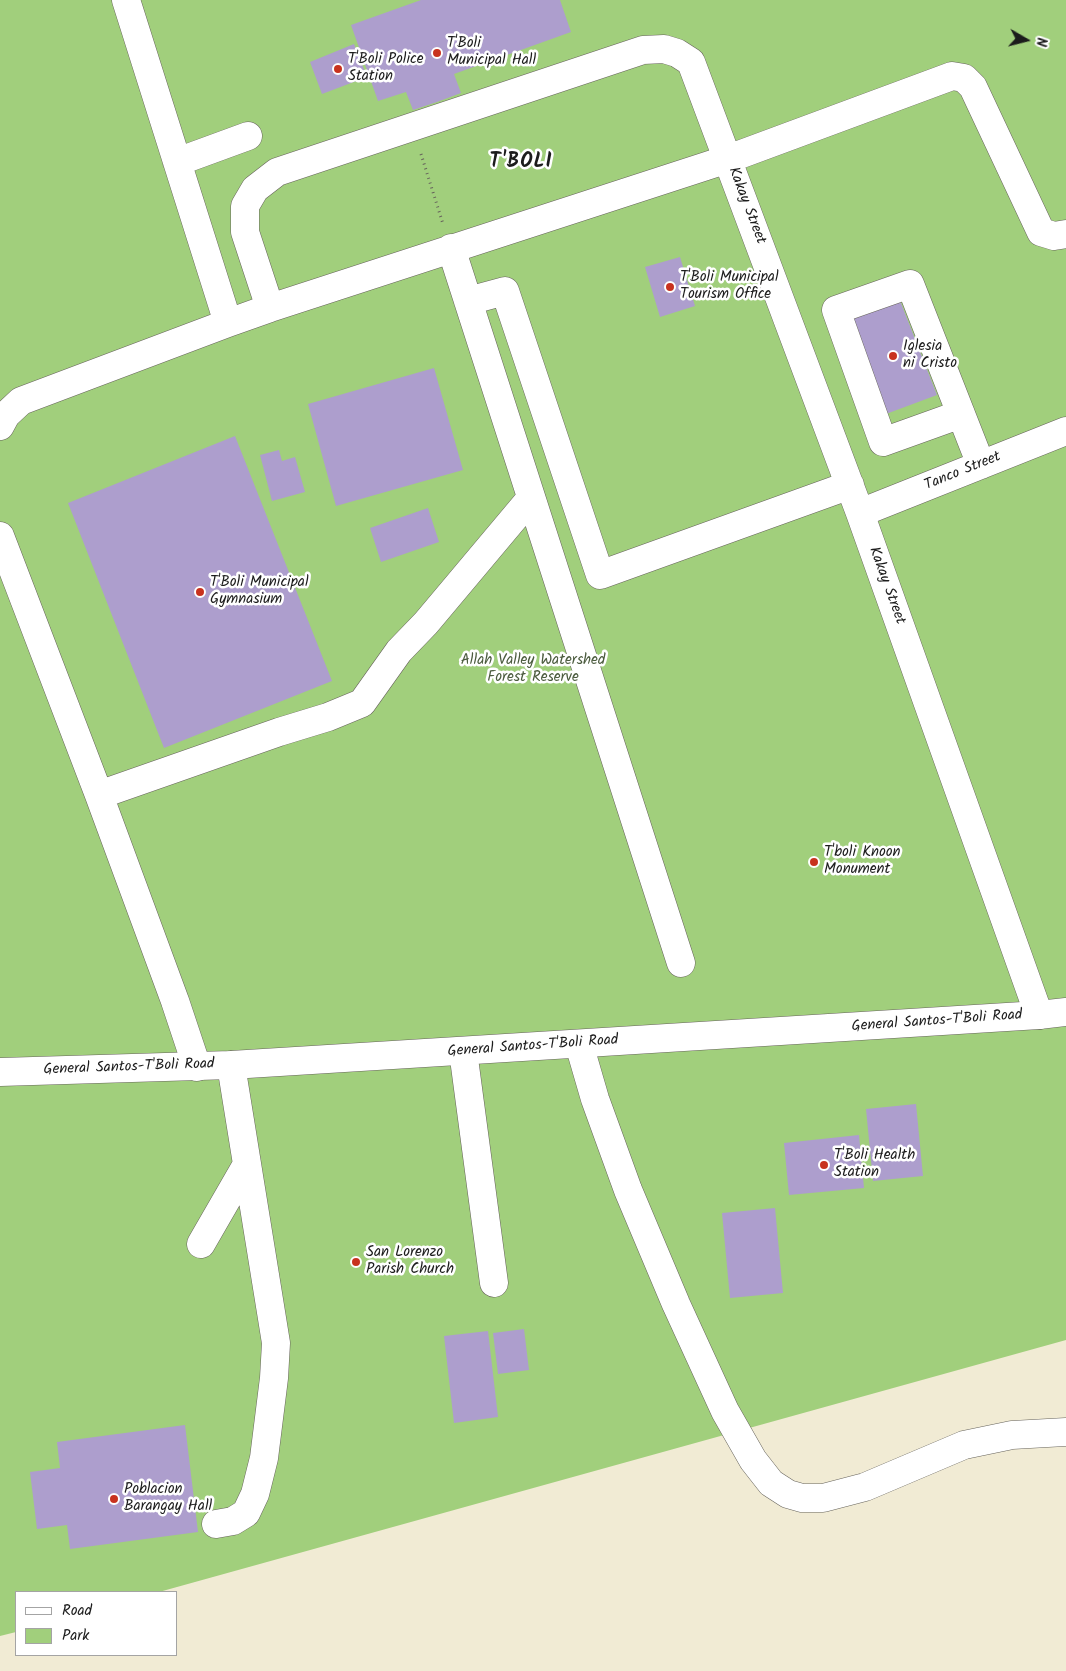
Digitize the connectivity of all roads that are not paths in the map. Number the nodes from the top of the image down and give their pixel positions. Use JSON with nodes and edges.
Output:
{"nodes":[{"id":1,"x":126,"y":0,"type":"edge"},
{"id":2,"x":248,"y":136,"type":"dead end"},
{"id":3,"x":728,"y":159,"type":"junction"},
{"id":4,"x":177,"y":162,"type":"junction"},
{"id":5,"x":1066,"y":234,"type":"edge"},
{"id":6,"x":451,"y":248,"type":"junction"},
{"id":7,"x":468,"y":301,"type":"junction"},
{"id":8,"x":270,"y":308,"type":"junction"},
{"id":9,"x":228,"y":323,"type":"junction"},
{"id":10,"x":961,"y":414,"type":"junction"},
{"id":11,"x":0,"y":426,"type":"edge"},
{"id":12,"x":1066,"y":431,"type":"edge"},
{"id":13,"x":982,"y":465,"type":"junction"},
{"id":14,"x":850,"y":485,"type":"junction"},
{"id":15,"x":531,"y":498,"type":"junction"},
{"id":16,"x":860,"y":513,"type":"junction"},
{"id":17,"x":0,"y":536,"type":"edge"},
{"id":18,"x":99,"y":795,"type":"junction"},
{"id":19,"x":681,"y":963,"type":"dead end"},
{"id":20,"x":1066,"y":1012,"type":"edge"},
{"id":21,"x":1039,"y":1015,"type":"junction"},
{"id":22,"x":579,"y":1044,"type":"junction"},
{"id":23,"x":463,"y":1051,"type":"junction"},
{"id":24,"x":231,"y":1065,"type":"junction"},
{"id":25,"x":197,"y":1067,"type":"junction"},
{"id":26,"x":0,"y":1072,"type":"edge"},
{"id":27,"x":246,"y":1166,"type":"junction"},
{"id":28,"x":201,"y":1244,"type":"dead end"},
{"id":29,"x":494,"y":1283,"type":"dead end"},
{"id":30,"x":1066,"y":1432,"type":"edge"},
{"id":31,"x":216,"y":1524,"type":"dead end"}],
"edges":[{"from":1,"to":4,"type":"street"},
{"from":2,"to":4,"type":"street"},
{"from":3,"to":5,"type":"street"},
{"from":3,"to":6,"type":"street"},
{"from":3,"to":8,"type":"street","name":"Kakay Street"},
{"from":3,"to":14,"type":"street","name":"Kakay Street"},
{"from":4,"to":9,"type":"street"},
{"from":6,"to":7,"type":"street"},
{"from":6,"to":8,"type":"street"},
{"from":7,"to":14,"type":"street"},
{"from":7,"to":15,"type":"street"},
{"from":8,"to":9,"type":"street"},
{"from":9,"to":11,"type":"street"},
{"from":10,"to":10,"type":"street"},
{"from":10,"to":13,"type":"street"},
{"from":12,"to":13,"type":"street","name":"Tanco Street"},
{"from":13,"to":16,"type":"street","name":"Tanco Street"},
{"from":14,"to":16,"type":"street","name":"Kakay Street"},
{"from":15,"to":18,"type":"street"},
{"from":15,"to":19,"type":"street"},
{"from":16,"to":21,"type":"street","name":"Kakay Street"},
{"from":17,"to":18,"type":"street"},
{"from":18,"to":25,"type":"street"},
{"from":20,"to":21,"type":"street","name":"General Santos-T'Boli Road"},
{"from":21,"to":22,"type":"street","name":"General Santos-T'Boli Road"},
{"from":22,"to":23,"type":"street","name":"General Santos-T'Boli Road"},
{"from":22,"to":30,"type":"street"},
{"from":23,"to":24,"type":"street","name":"General Santos-T'Boli Road"},
{"from":23,"to":29,"type":"street"},
{"from":24,"to":25,"type":"street","name":"General Santos-T'Boli Road"},
{"from":24,"to":27,"type":"street"},
{"from":25,"to":26,"type":"street","name":"General Santos-T'Boli Road"},
{"from":27,"to":28,"type":"street"},
{"from":27,"to":31,"type":"street"}]}
